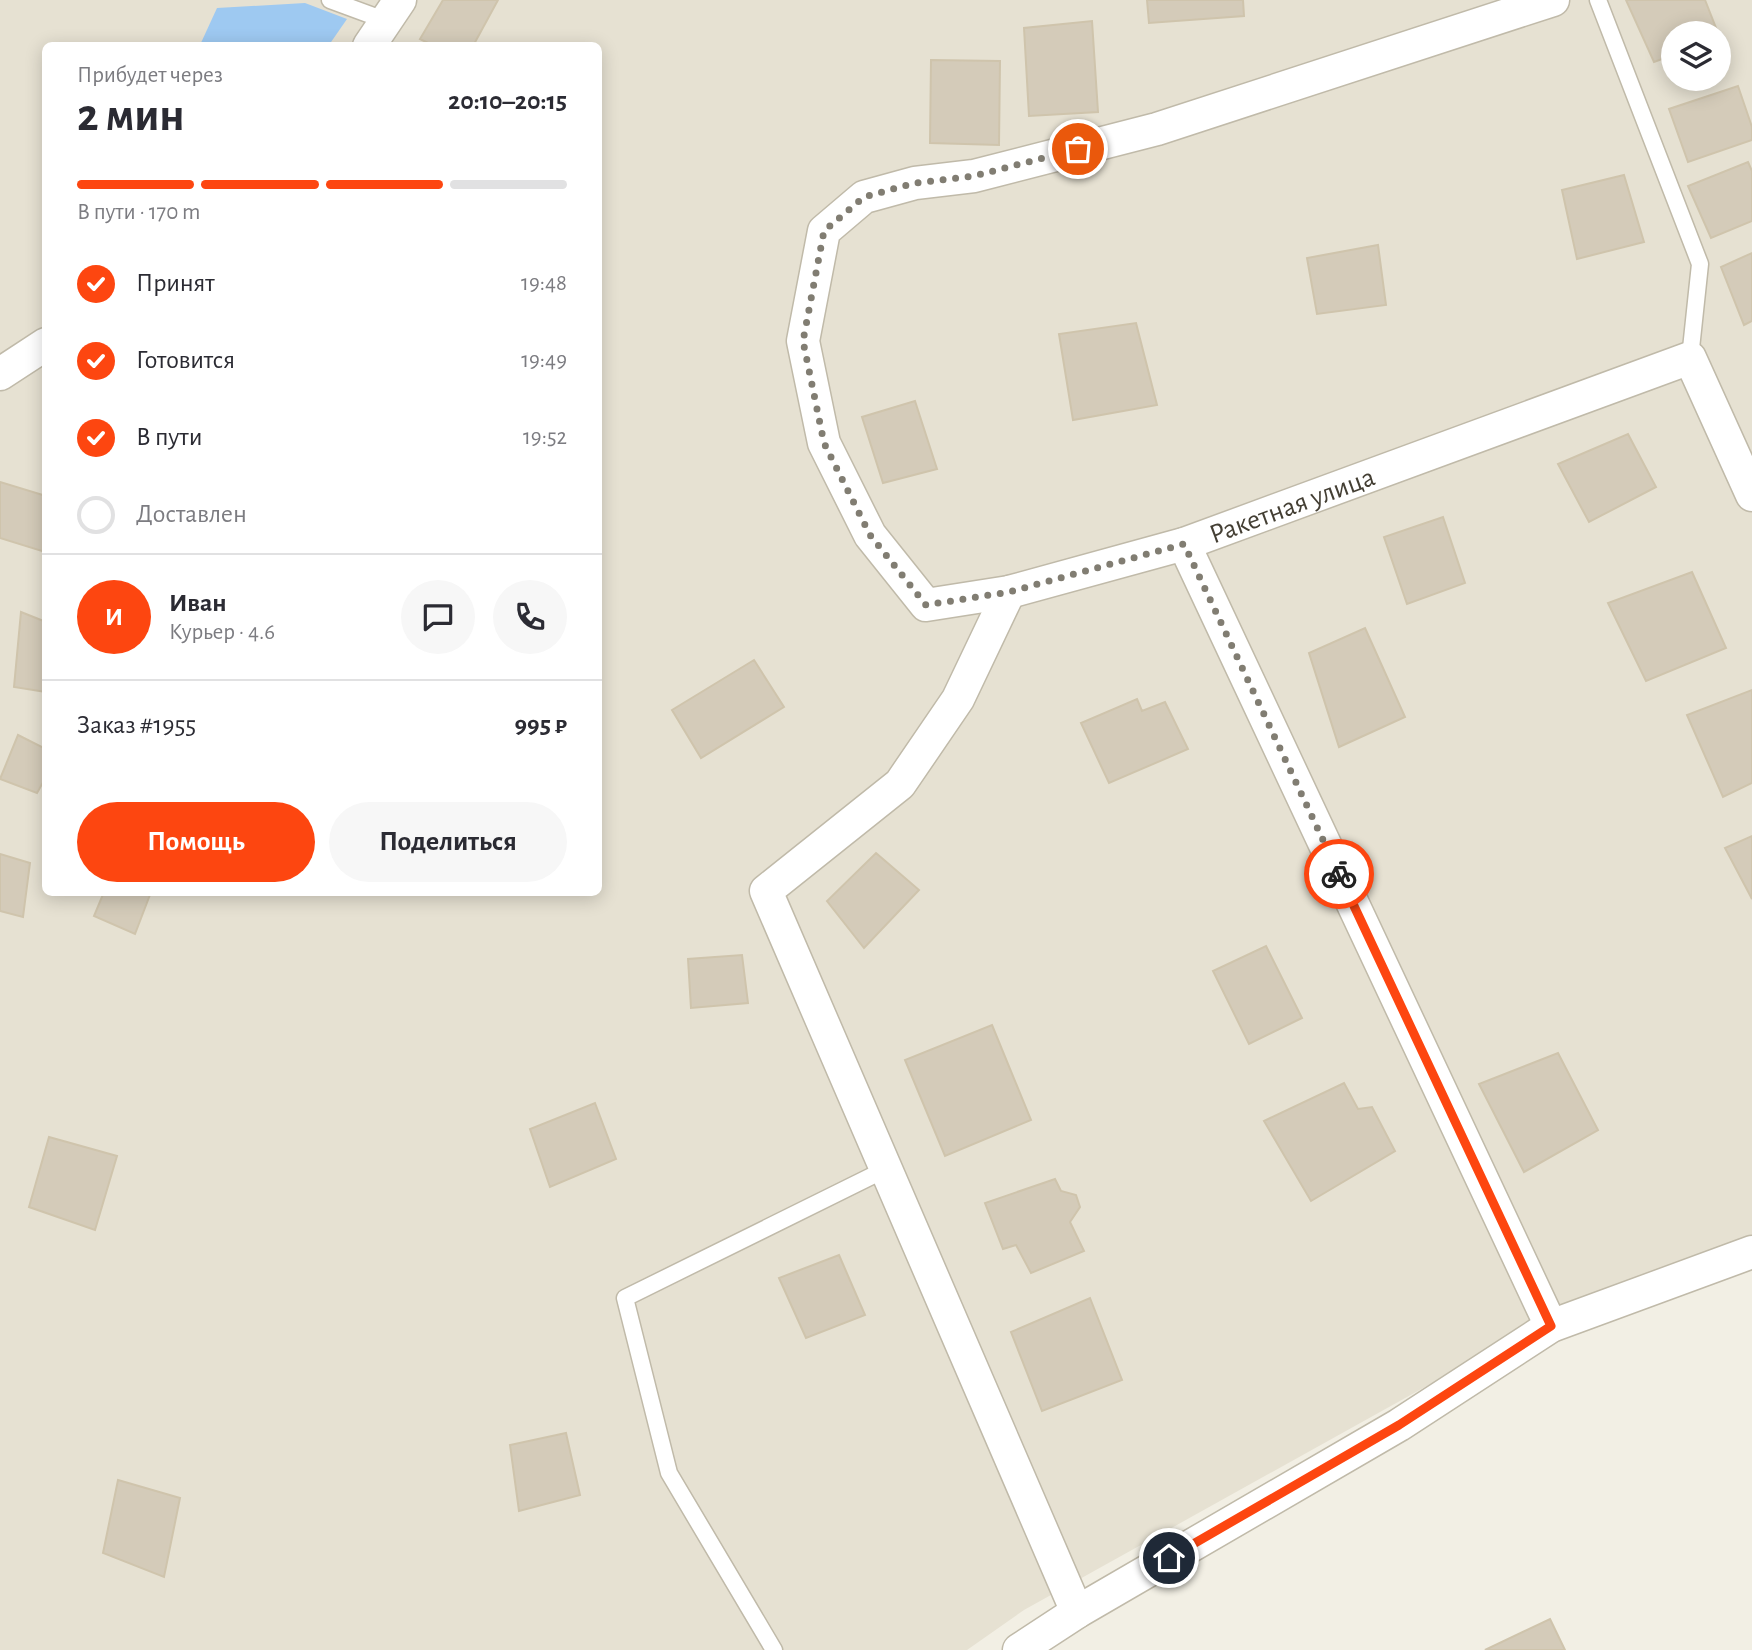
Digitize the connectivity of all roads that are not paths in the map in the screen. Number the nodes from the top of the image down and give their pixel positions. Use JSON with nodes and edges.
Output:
{"nodes":[{"id":1,"x":330,"y":0,"type":"edge"},
{"id":2,"x":1553,"y":0,"type":"edge"},
{"id":3,"x":1598,"y":0,"type":"edge"},
{"id":4,"x":385,"y":22,"type":"edge"},
{"id":5,"x":42,"y":347,"type":"edge"},
{"id":6,"x":1690,"y":358,"type":"junction"},
{"id":7,"x":0,"y":374,"type":"edge"},
{"id":8,"x":1752,"y":495,"type":"edge"},
{"id":9,"x":1184,"y":544,"type":"junction"},
{"id":10,"x":1009,"y":592,"type":"junction"},
{"id":11,"x":886,"y":1169,"type":"junction"},
{"id":12,"x":1752,"y":1252,"type":"edge"},
{"id":13,"x":1551,"y":1326,"type":"junction"},
{"id":14,"x":1077,"y":1612,"type":"junction"},
{"id":15,"x":774,"y":1650,"type":"edge"},
{"id":16,"x":1019,"y":1650,"type":"edge"}],
"edges":[{"from":1,"to":4,"type":"lane"},
{"from":2,"to":10,"type":"street","name":"Ракетная улица"},
{"from":3,"to":6,"type":"lane"},
{"from":5,"to":7,"type":"street"},
{"from":6,"to":8,"type":"street"},
{"from":6,"to":9,"type":"street","name":"Ракетная улица"},
{"from":9,"to":10,"type":"street","name":"Ракетная улица"},
{"from":9,"to":13,"type":"street"},
{"from":10,"to":11,"type":"street"},
{"from":11,"to":14,"type":"street"},
{"from":11,"to":15,"type":"lane"},
{"from":12,"to":13,"type":"street"},
{"from":13,"to":14,"type":"street"},
{"from":14,"to":16,"type":"street"}]}
